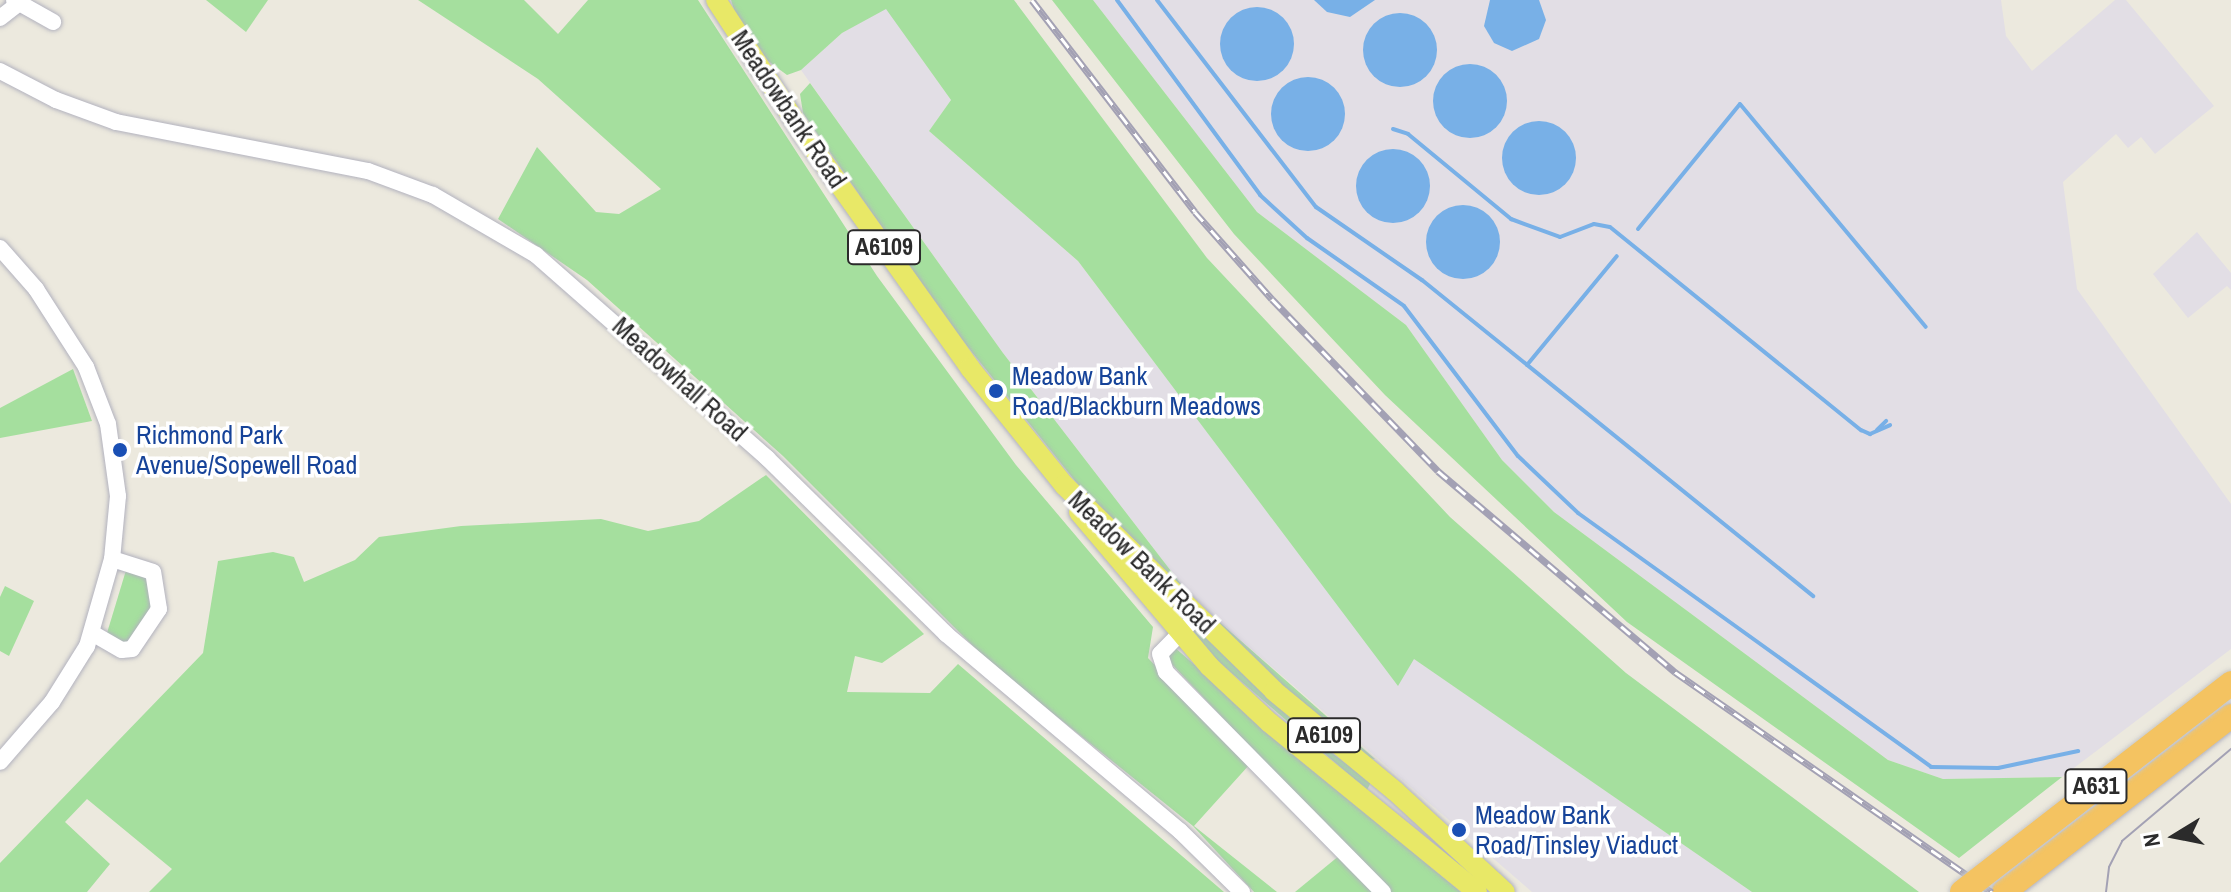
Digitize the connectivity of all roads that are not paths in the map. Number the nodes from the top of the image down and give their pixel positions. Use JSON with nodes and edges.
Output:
{"nodes":[{"id":1,"x":716,"y":0,"type":"edge"},
{"id":2,"x":16,"y":1,"type":"edge"},
{"id":3,"x":0,"y":18,"type":"edge"},
{"id":4,"x":53,"y":22,"type":"dead end"},
{"id":5,"x":0,"y":71,"type":"edge"},
{"id":6,"x":0,"y":248,"type":"edge"},
{"id":7,"x":1064,"y":485,"type":"junction"},
{"id":8,"x":112,"y":559,"type":"junction"},
{"id":9,"x":1198,"y":615,"type":"junction"},
{"id":10,"x":1179,"y":632,"type":"junction"},
{"id":11,"x":92,"y":633,"type":"junction"},
{"id":12,"x":2231,"y":683,"type":"edge"},
{"id":13,"x":2231,"y":691,"type":"edge"},
{"id":14,"x":2231,"y":716,"type":"edge"},
{"id":15,"x":2231,"y":725,"type":"edge"},
{"id":16,"x":0,"y":762,"type":"edge"},
{"id":17,"x":1395,"y":791,"type":"junction"},
{"id":18,"x":1380,"y":810,"type":"junction"},
{"id":19,"x":1242,"y":892,"type":"edge"},
{"id":20,"x":1383,"y":892,"type":"edge"},
{"id":21,"x":1477,"y":892,"type":"edge"},
{"id":22,"x":1505,"y":892,"type":"edge"},
{"id":23,"x":1962,"y":892,"type":"edge"},
{"id":24,"x":1973,"y":892,"type":"edge"},
{"id":25,"x":2004,"y":892,"type":"edge"},
{"id":26,"x":2013,"y":892,"type":"edge"}],
"edges":[{"from":1,"to":7,"type":"main road","name":"Meadowbank Road","number":"A6109"},
{"from":2,"to":3,"type":"street"},
{"from":2,"to":4,"type":"street"},
{"from":5,"to":19,"type":"street","name":"Meadowhall Road"},
{"from":6,"to":8,"type":"street"},
{"from":7,"to":9,"type":"main road","name":"Meadow Bank Road","number":"A6109"},
{"from":7,"to":10,"type":"main road","name":"Meadow Bank Road","number":"A6109"},
{"from":8,"to":11,"type":"street"},
{"from":8,"to":11,"type":"street"},
{"from":9,"to":10,"type":"street"},
{"from":9,"to":17,"type":"main road","name":"Meadow Bank Road","number":"A6109"},
{"from":10,"to":18,"type":"main road","name":"Meadow Bank Road","number":"A6109"},
{"from":10,"to":20,"type":"street"},
{"from":11,"to":16,"type":"street"},
{"from":12,"to":23,"type":"highway","number":"A631","bridge":true},
{"from":13,"to":24,"type":"highway"},
{"from":14,"to":25,"type":"highway"},
{"from":15,"to":26,"type":"highway","number":"A631"},
{"from":17,"to":18,"type":"main road"},
{"from":17,"to":22,"type":"main road","name":"Meadow Bank Road","number":"A6109"},
{"from":18,"to":21,"type":"main road","name":"Meadow Bank Road","number":"A6109"}]}
